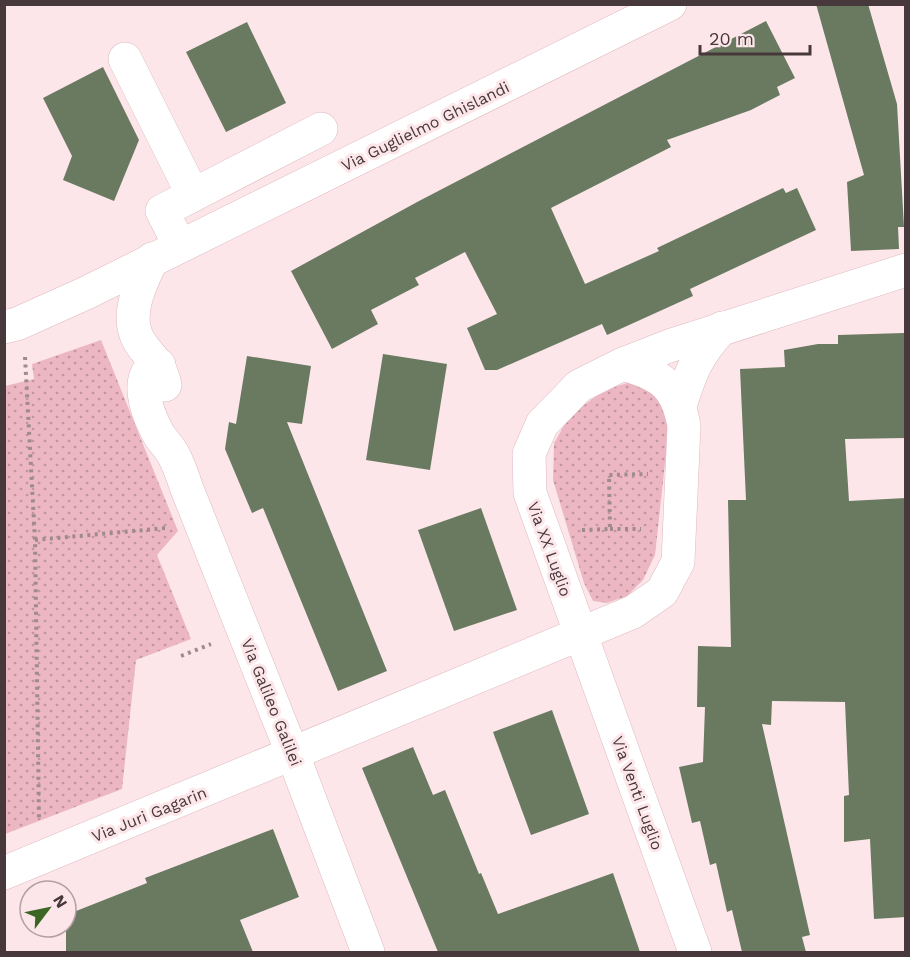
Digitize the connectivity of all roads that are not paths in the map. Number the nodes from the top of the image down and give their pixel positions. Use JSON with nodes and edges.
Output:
{"nodes":[{"id":1,"x":670,"y":4,"type":"edge"},
{"id":2,"x":125,"y":59,"type":"dead end"},
{"id":3,"x":321,"y":129,"type":"dead end"},
{"id":4,"x":193,"y":195,"type":"junction"},
{"id":5,"x":166,"y":252,"type":"junction"},
{"id":6,"x":906,"y":270,"type":"edge"},
{"id":7,"x":4,"y":327,"type":"edge"},
{"id":8,"x":722,"y":328,"type":"junction"},
{"id":9,"x":623,"y":364,"type":"junction"},
{"id":10,"x":680,"y":406,"type":"junction"},
{"id":11,"x":580,"y":633,"type":"junction"},
{"id":12,"x":293,"y":755,"type":"junction"},
{"id":13,"x":4,"y":873,"type":"edge"},
{"id":14,"x":368,"y":952,"type":"edge"},
{"id":15,"x":695,"y":952,"type":"edge"}],
"edges":[{"from":1,"to":5,"type":"street","name":"Via Guglielmo Ghislandi"},
{"from":2,"to":4,"type":"street"},
{"from":3,"to":4,"type":"street"},
{"from":4,"to":5,"type":"street"},
{"from":5,"to":7,"type":"street","name":"Via Guglielmo Ghislandi"},
{"from":5,"to":12,"type":"street","name":"Via Galileo Galilei"},
{"from":6,"to":8,"type":"street","name":"Via XX Luglio"},
{"from":8,"to":9,"type":"street","name":"Via XX Luglio"},
{"from":8,"to":10,"type":"street"},
{"from":9,"to":10,"type":"street"},
{"from":9,"to":11,"type":"street","name":"Via XX Luglio"},
{"from":10,"to":11,"type":"street"},
{"from":11,"to":12,"type":"street"},
{"from":11,"to":15,"type":"street","name":"Via Venti Luglio"},
{"from":12,"to":13,"type":"street","name":"Via Juri Gagarin"},
{"from":12,"to":14,"type":"street","name":"Via Galileo Galilei"}]}
